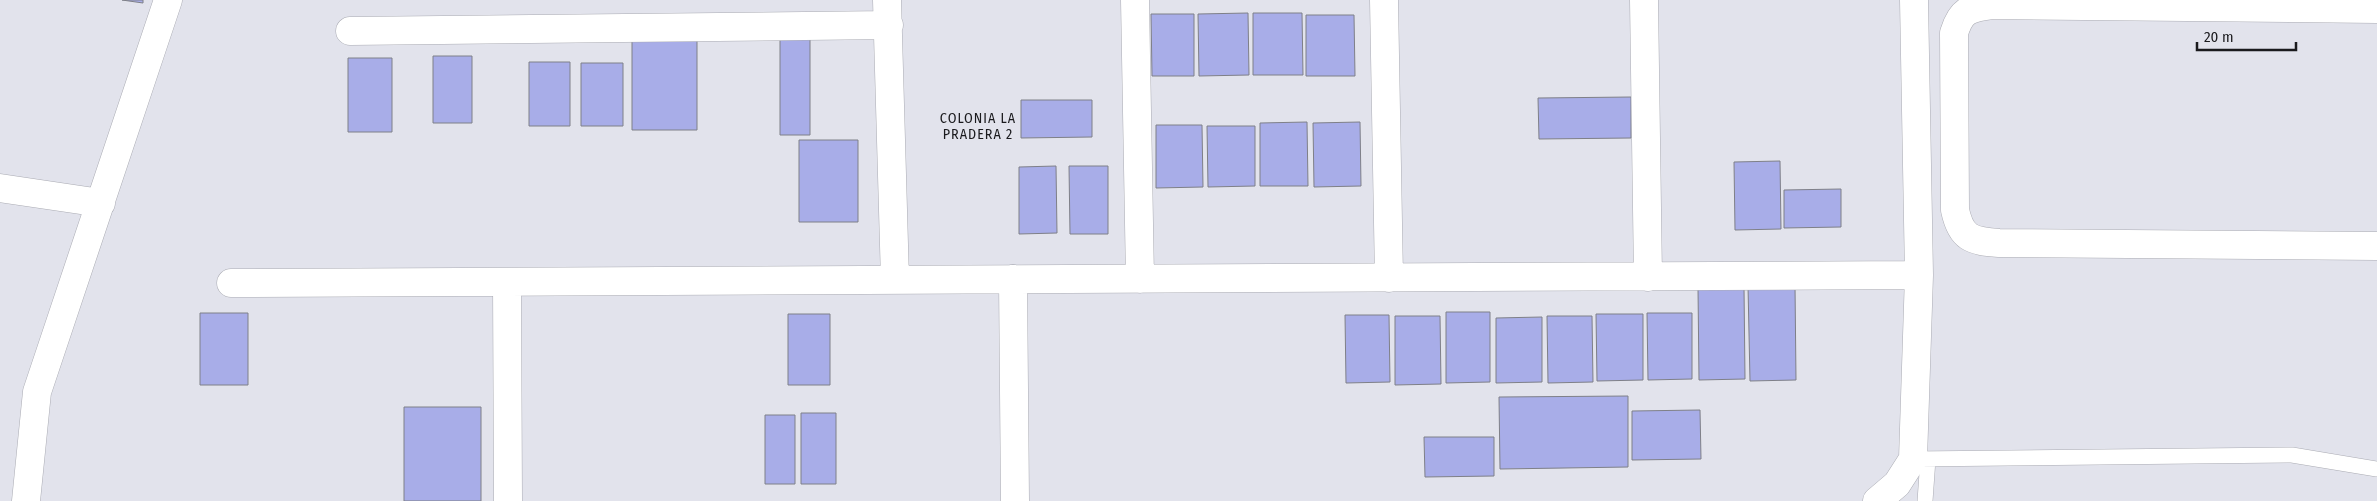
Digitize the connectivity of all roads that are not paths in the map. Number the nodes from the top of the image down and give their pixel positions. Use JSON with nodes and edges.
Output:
{"nodes":[{"id":1,"x":168,"y":0,"type":"edge"},
{"id":2,"x":1134,"y":0,"type":"edge"},
{"id":3,"x":1384,"y":0,"type":"edge"},
{"id":4,"x":1644,"y":0,"type":"edge"},
{"id":5,"x":1914,"y":0,"type":"edge"},
{"id":6,"x":2377,"y":9,"type":"edge"},
{"id":7,"x":888,"y":13,"type":"edge"},
{"id":8,"x":350,"y":31,"type":"dead end"},
{"id":9,"x":0,"y":188,"type":"edge"},
{"id":10,"x":101,"y":203,"type":"junction"},
{"id":11,"x":2377,"y":246,"type":"edge"},
{"id":12,"x":1919,"y":276,"type":"junction"},
{"id":13,"x":1648,"y":277,"type":"junction"},
{"id":14,"x":1389,"y":278,"type":"junction"},
{"id":15,"x":1013,"y":279,"type":"junction"},
{"id":16,"x":1140,"y":279,"type":"junction"},
{"id":17,"x":895,"y":280,"type":"junction"},
{"id":18,"x":507,"y":282,"type":"junction"},
{"id":19,"x":231,"y":283,"type":"dead end"},
{"id":20,"x":1921,"y":459,"type":"junction"},
{"id":21,"x":2377,"y":469,"type":"edge"},
{"id":22,"x":26,"y":501,"type":"edge"},
{"id":23,"x":508,"y":501,"type":"edge"},
{"id":24,"x":1015,"y":501,"type":"edge"},
{"id":25,"x":1877,"y":501,"type":"edge"},
{"id":26,"x":1925,"y":501,"type":"edge"}],
"edges":[{"from":1,"to":10,"type":"street"},
{"from":2,"to":16,"type":"street"},
{"from":3,"to":14,"type":"street"},
{"from":4,"to":13,"type":"street"},
{"from":5,"to":12,"type":"street"},
{"from":6,"to":11,"type":"street"},
{"from":7,"to":8,"type":"street"},
{"from":7,"to":17,"type":"street"},
{"from":9,"to":10,"type":"street"},
{"from":10,"to":22,"type":"street"},
{"from":12,"to":13,"type":"street"},
{"from":12,"to":20,"type":"street"},
{"from":13,"to":14,"type":"street"},
{"from":14,"to":16,"type":"street"},
{"from":15,"to":16,"type":"street"},
{"from":15,"to":17,"type":"street"},
{"from":15,"to":24,"type":"street"},
{"from":17,"to":18,"type":"street"},
{"from":18,"to":19,"type":"street"},
{"from":18,"to":23,"type":"street"},
{"from":20,"to":21,"type":"lane"},
{"from":20,"to":25,"type":"street"},
{"from":20,"to":26,"type":"lane"}]}
